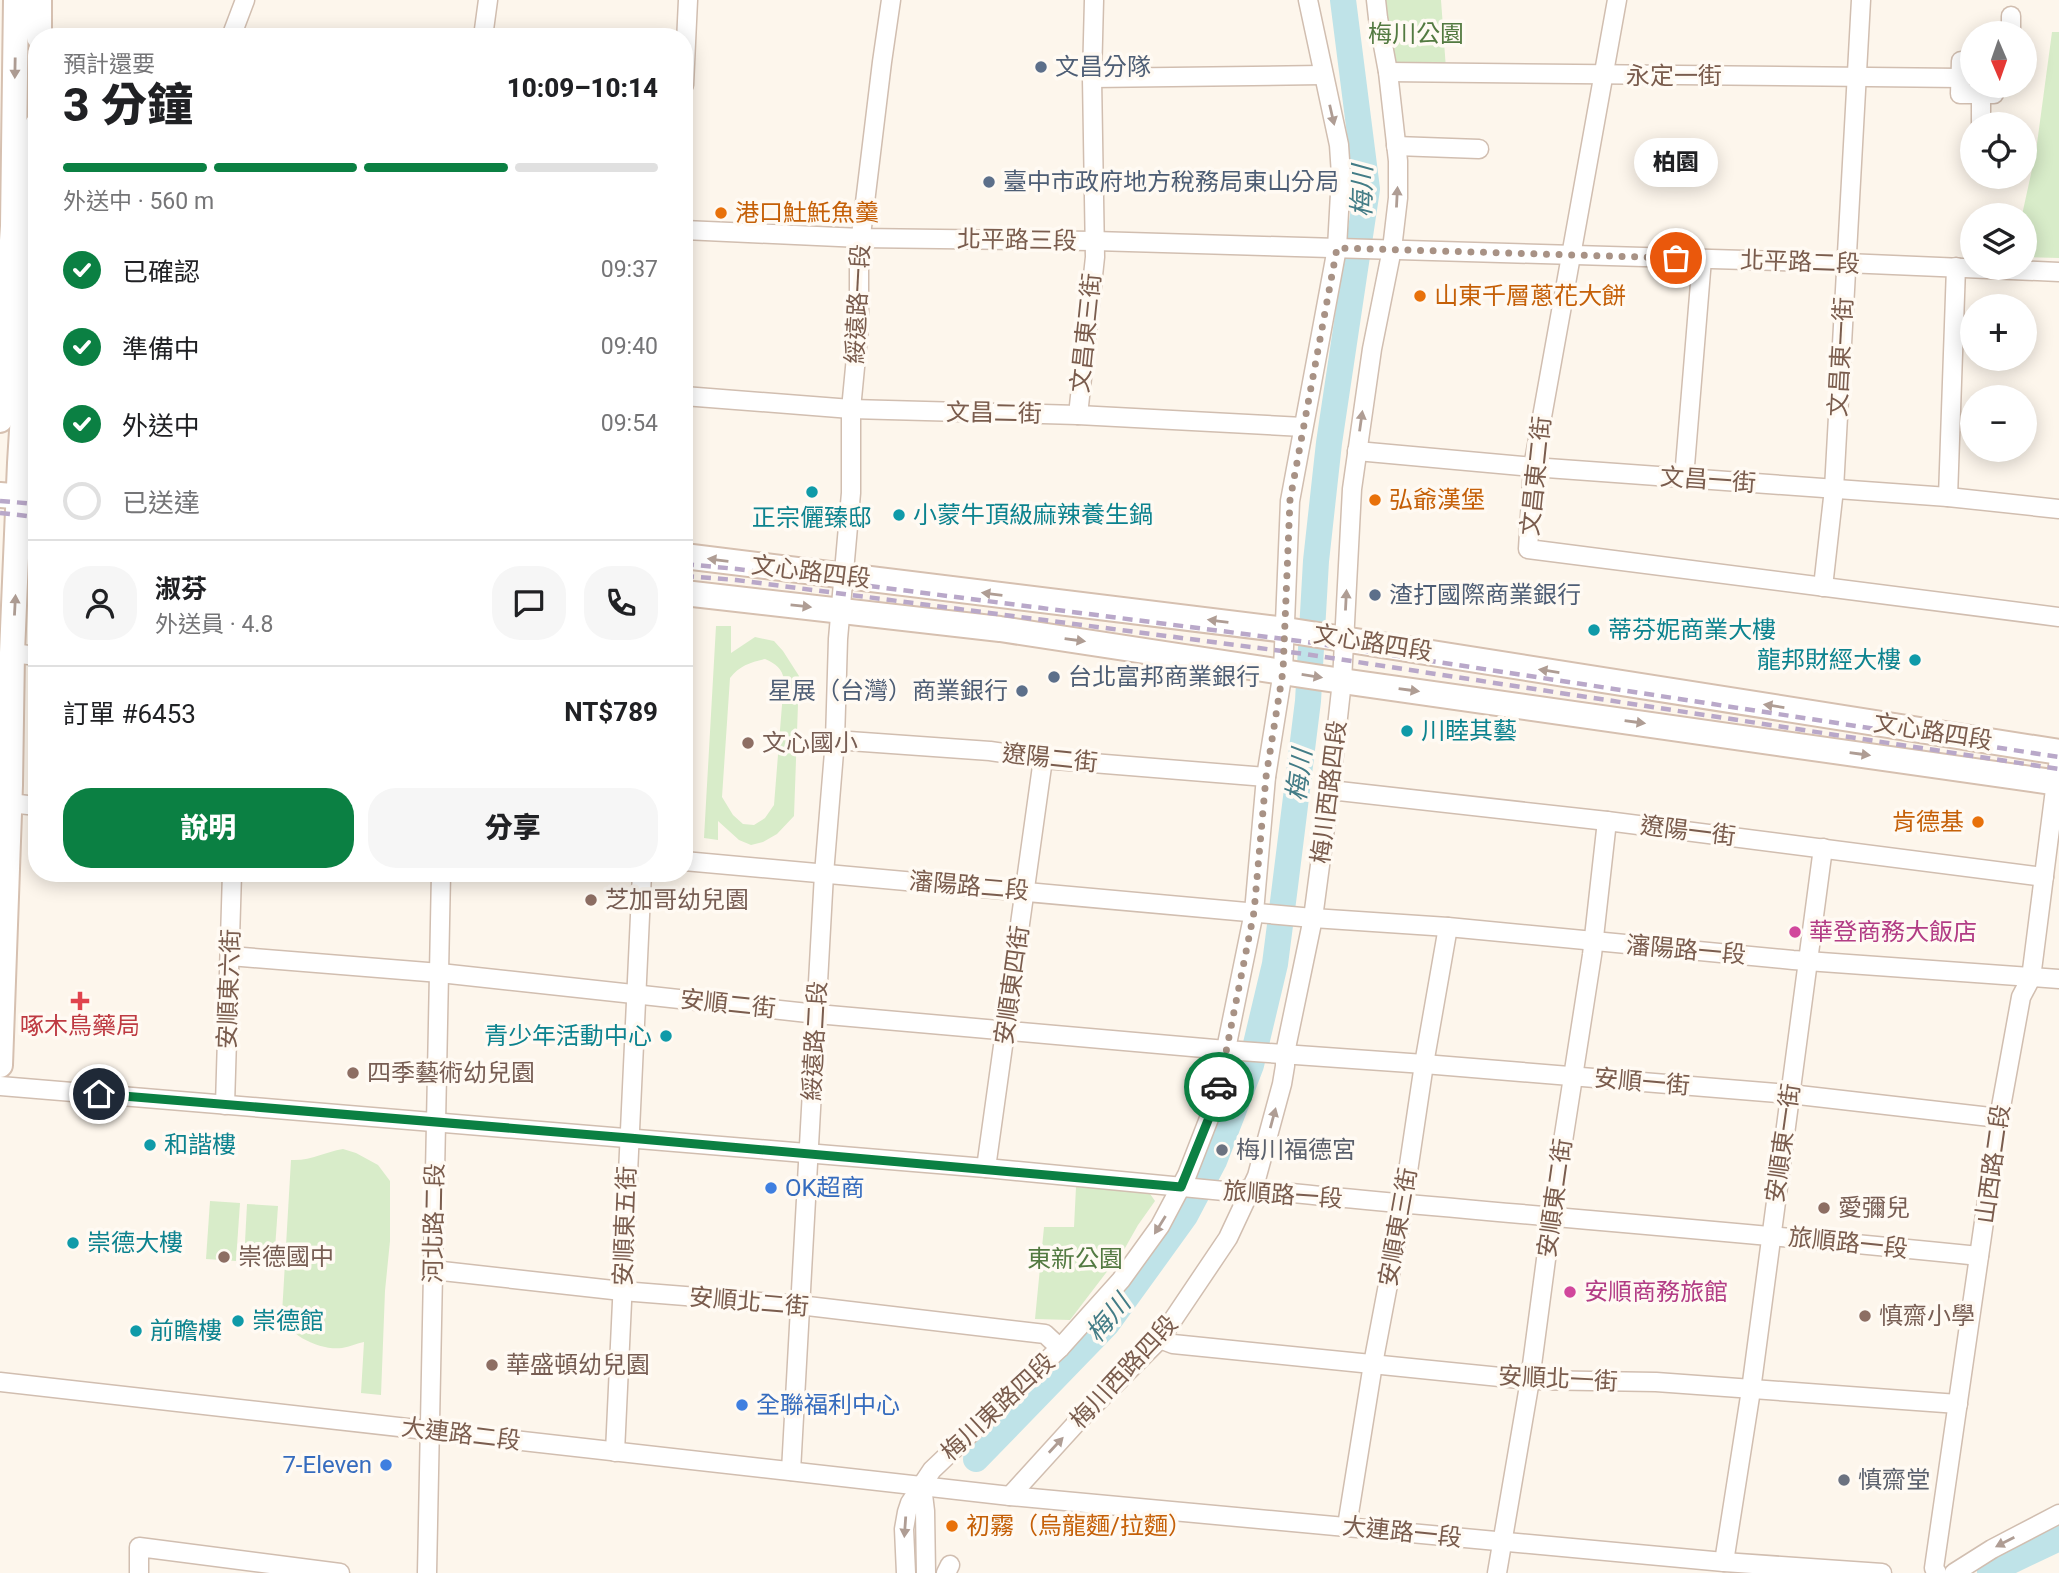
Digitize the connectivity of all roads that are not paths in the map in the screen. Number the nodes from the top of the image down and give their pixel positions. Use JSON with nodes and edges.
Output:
{"nodes":[{"id":1,"x":16,"y":0,"type":"edge"},
{"id":2,"x":39,"y":0,"type":"edge"},
{"id":3,"x":245,"y":0,"type":"edge"},
{"id":4,"x":488,"y":0,"type":"edge"},
{"id":5,"x":688,"y":0,"type":"edge"},
{"id":6,"x":891,"y":0,"type":"edge"},
{"id":7,"x":1094,"y":0,"type":"edge"},
{"id":8,"x":1308,"y":0,"type":"edge"},
{"id":9,"x":1376,"y":0,"type":"edge"},
{"id":10,"x":1617,"y":0,"type":"edge"},
{"id":11,"x":1861,"y":0,"type":"edge"},
{"id":12,"x":39,"y":28,"type":"edge"},
{"id":13,"x":234,"y":28,"type":"edge"},
{"id":14,"x":484,"y":28,"type":"edge"},
{"id":15,"x":687,"y":28,"type":"edge"},
{"id":16,"x":1388,"y":72,"type":"junction"},
{"id":17,"x":1322,"y":75,"type":"junction"},
{"id":18,"x":1602,"y":75,"type":"junction"},
{"id":19,"x":1856,"y":77,"type":"junction"},
{"id":20,"x":1092,"y":78,"type":"junction"},
{"id":21,"x":1960,"y":78,"type":"edge"},
{"id":22,"x":1396,"y":146,"type":"junction"},
{"id":23,"x":1479,"y":149,"type":"dead end"},
{"id":24,"x":28,"y":171,"type":"edge"},
{"id":25,"x":22,"y":202,"type":"edge"},
{"id":26,"x":693,"y":230,"type":"edge"},
{"id":27,"x":861,"y":238,"type":"junction"},
{"id":28,"x":1095,"y":241,"type":"junction"},
{"id":29,"x":1344,"y":248,"type":"junction"},
{"id":30,"x":1372,"y":249,"type":"joint"},
{"id":31,"x":1392,"y":249,"type":"junction"},
{"id":32,"x":1571,"y":255,"type":"junction"},
{"id":33,"x":1702,"y":258,"type":"junction"},
{"id":34,"x":1846,"y":263,"type":"junction"},
{"id":35,"x":1956,"y":268,"type":"junction"},
{"id":36,"x":2059,"y":272,"type":"edge"},
{"id":37,"x":693,"y":397,"type":"edge"},
{"id":38,"x":851,"y":409,"type":"junction"},
{"id":39,"x":1078,"y":415,"type":"junction"},
{"id":40,"x":0,"y":420,"type":"edge"},
{"id":41,"x":1303,"y":427,"type":"junction"},
{"id":42,"x":1357,"y":451,"type":"junction"},
{"id":43,"x":1532,"y":467,"type":"junction"},
{"id":44,"x":1684,"y":478,"type":"junction"},
{"id":45,"x":1834,"y":489,"type":"junction"},
{"id":46,"x":19,"y":497,"type":"edge"},
{"id":47,"x":1948,"y":497,"type":"junction"},
{"id":48,"x":2059,"y":509,"type":"edge"},
{"id":49,"x":18,"y":532,"type":"edge"},
{"id":50,"x":693,"y":557,"type":"edge"},
{"id":51,"x":844,"y":576,"type":"junction"},
{"id":52,"x":1823,"y":587,"type":"junction"},
{"id":53,"x":693,"y":594,"type":"edge"},
{"id":54,"x":841,"y":610,"type":"junction"},
{"id":55,"x":2059,"y":617,"type":"edge"},
{"id":56,"x":1286,"y":630,"type":"junction"},
{"id":57,"x":1344,"y":638,"type":"junction"},
{"id":58,"x":24,"y":654,"type":"edge"},
{"id":59,"x":1283,"y":671,"type":"junction"},
{"id":60,"x":1342,"y":681,"type":"junction"},
{"id":61,"x":835,"y":740,"type":"junction"},
{"id":62,"x":2059,"y":752,"type":"edge"},
{"id":63,"x":2059,"y":758,"type":"edge"},
{"id":64,"x":1042,"y":759,"type":"junction"},
{"id":65,"x":1266,"y":777,"type":"junction"},
{"id":66,"x":2057,"y":783,"type":"edge"},
{"id":67,"x":1330,"y":790,"type":"junction"},
{"id":68,"x":5,"y":803,"type":"edge"},
{"id":69,"x":28,"y":805,"type":"edge"},
{"id":70,"x":1607,"y":821,"type":"junction"},
{"id":71,"x":1823,"y":848,"type":"junction"},
{"id":72,"x":693,"y":862,"type":"edge"},
{"id":73,"x":824,"y":874,"type":"junction"},
{"id":74,"x":2044,"y":877,"type":"junction"},
{"id":75,"x":232,"y":882,"type":"edge"},
{"id":76,"x":441,"y":882,"type":"edge"},
{"id":77,"x":641,"y":882,"type":"edge"},
{"id":78,"x":1025,"y":891,"type":"junction"},
{"id":79,"x":1254,"y":912,"type":"junction"},
{"id":80,"x":1313,"y":918,"type":"junction"},
{"id":81,"x":1448,"y":927,"type":"junction"},
{"id":82,"x":1593,"y":942,"type":"junction"},
{"id":83,"x":230,"y":956,"type":"junction"},
{"id":84,"x":1808,"y":961,"type":"junction"},
{"id":85,"x":440,"y":973,"type":"junction"},
{"id":86,"x":2031,"y":978,"type":"junction"},
{"id":87,"x":2059,"y":979,"type":"edge"},
{"id":88,"x":635,"y":993,"type":"junction"},
{"id":89,"x":817,"y":1014,"type":"junction"},
{"id":90,"x":1005,"y":1030,"type":"junction"},
{"id":91,"x":1226,"y":1050,"type":"junction"},
{"id":92,"x":1285,"y":1053,"type":"junction"},
{"id":93,"x":1424,"y":1063,"type":"junction"},
{"id":94,"x":0,"y":1065,"type":"edge"},
{"id":95,"x":1573,"y":1076,"type":"junction"},
{"id":96,"x":0,"y":1086,"type":"edge"},
{"id":97,"x":1790,"y":1094,"type":"junction"},
{"id":98,"x":225,"y":1105,"type":"junction"},
{"id":99,"x":1999,"y":1118,"type":"junction"},
{"id":100,"x":437,"y":1122,"type":"junction"},
{"id":101,"x":629,"y":1138,"type":"junction"},
{"id":102,"x":810,"y":1153,"type":"junction"},
{"id":103,"x":986,"y":1168,"type":"junction"},
{"id":104,"x":1187,"y":1188,"type":"junction"},
{"id":105,"x":1250,"y":1189,"type":"junction"},
{"id":106,"x":1403,"y":1205,"type":"junction"},
{"id":107,"x":1552,"y":1216,"type":"junction"},
{"id":108,"x":1771,"y":1235,"type":"junction"},
{"id":109,"x":1979,"y":1256,"type":"junction"},
{"id":110,"x":433,"y":1270,"type":"junction"},
{"id":111,"x":622,"y":1291,"type":"junction"},
{"id":112,"x":799,"y":1306,"type":"junction"},
{"id":113,"x":1160,"y":1339,"type":"junction"},
{"id":114,"x":1060,"y":1349,"type":"junction"},
{"id":115,"x":1373,"y":1364,"type":"junction"},
{"id":116,"x":1530,"y":1380,"type":"junction"},
{"id":117,"x":0,"y":1382,"type":"edge"},
{"id":118,"x":1751,"y":1390,"type":"junction"},
{"id":119,"x":1958,"y":1404,"type":"junction"},
{"id":120,"x":430,"y":1430,"type":"junction"},
{"id":121,"x":615,"y":1452,"type":"junction"},
{"id":122,"x":791,"y":1471,"type":"junction"},
{"id":123,"x":922,"y":1486,"type":"junction"},
{"id":124,"x":1010,"y":1496,"type":"junction"},
{"id":125,"x":2059,"y":1514,"type":"edge"},
{"id":126,"x":1347,"y":1526,"type":"junction"},
{"id":127,"x":1502,"y":1542,"type":"junction"},
{"id":128,"x":1724,"y":1562,"type":"junction"},
{"id":129,"x":139,"y":1573,"type":"edge"},
{"id":130,"x":340,"y":1573,"type":"edge"},
{"id":131,"x":427,"y":1573,"type":"edge"},
{"id":132,"x":905,"y":1573,"type":"edge"},
{"id":133,"x":926,"y":1573,"type":"edge"},
{"id":134,"x":1497,"y":1573,"type":"edge"},
{"id":135,"x":1882,"y":1573,"type":"edge"},
{"id":136,"x":1937,"y":1573,"type":"edge"},
{"id":137,"x":1954,"y":1573,"type":"edge"}],
"edges":[{"from":1,"to":25,"type":"main road","one_way":true},
{"from":2,"to":12,"type":"main road"},
{"from":3,"to":13,"type":"street"},
{"from":4,"to":14,"type":"street"},
{"from":5,"to":15,"type":"street"},
{"from":6,"to":27,"type":"street","name":"綏遠路一段"},
{"from":7,"to":20,"type":"street","name":"文昌東三街"},
{"from":8,"to":17,"type":"street","name":"梅川東路四段"},
{"from":9,"to":16,"type":"street","name":"梅川西路四段"},
{"from":10,"to":18,"type":"street","name":"文昌東二街"},
{"from":11,"to":19,"type":"street","name":"文昌東一街"},
{"from":16,"to":18,"type":"street","name":"永定一街"},
{"from":16,"to":22,"type":"street","name":"梅川西路四段"},
{"from":17,"to":20,"type":"street"},
{"from":17,"to":29,"type":"street","name":"梅川東路四段","one_way":true},
{"from":18,"to":19,"type":"street","name":"永定一街"},
{"from":18,"to":32,"type":"street","name":"文昌東二街"},
{"from":19,"to":21,"type":"street","name":"永定一街"},
{"from":19,"to":34,"type":"street","name":"文昌東一街"},
{"from":20,"to":28,"type":"street","name":"文昌東三街"},
{"from":22,"to":23,"type":"street"},
{"from":31,"to":22,"type":"street","name":"梅川西路四段","one_way":true},
{"from":24,"to":25,"type":"main road"},
{"from":25,"to":40,"type":"main road"},
{"from":25,"to":46,"type":"main road"},
{"from":26,"to":27,"type":"street","name":"北平路三段"},
{"from":27,"to":28,"type":"street","name":"北平路三段"},
{"from":27,"to":38,"type":"street","name":"綏遠路一段"},
{"from":28,"to":29,"type":"street","name":"北平路三段"},
{"from":28,"to":39,"type":"street","name":"文昌東三街"},
{"from":29,"to":30,"type":"street","name":"北平路三段"},
{"from":29,"to":41,"type":"street","name":"梅川東路四段"},
{"from":30,"to":31,"type":"street","name":"北平路二段"},
{"from":31,"to":32,"type":"street","name":"北平路二段"},
{"from":42,"to":31,"type":"street","name":"梅川西路四段","one_way":true},
{"from":32,"to":33,"type":"street","name":"北平路二段"},
{"from":32,"to":43,"type":"street","name":"文昌東二街"},
{"from":33,"to":34,"type":"street","name":"北平路二段"},
{"from":33,"to":44,"type":"street"},
{"from":34,"to":35,"type":"street","name":"北平路二段"},
{"from":34,"to":45,"type":"street","name":"文昌東一街"},
{"from":35,"to":36,"type":"street","name":"北平路二段"},
{"from":35,"to":47,"type":"street"},
{"from":37,"to":38,"type":"street","name":"文昌二街"},
{"from":38,"to":39,"type":"street","name":"文昌二街"},
{"from":38,"to":51,"type":"street","name":"綏遠路一段"},
{"from":39,"to":41,"type":"street","name":"文昌二街"},
{"from":41,"to":56,"type":"street","name":"梅川東路四段"},
{"from":42,"to":43,"type":"street","name":"文昌一街"},
{"from":57,"to":42,"type":"street","name":"梅川西路四段","one_way":true},
{"from":43,"to":44,"type":"street","name":"文昌一街"},
{"from":43,"to":52,"type":"street","name":"文昌東二街"},
{"from":44,"to":45,"type":"street","name":"文昌一街"},
{"from":45,"to":47,"type":"street","name":"文昌一街"},
{"from":45,"to":52,"type":"street","name":"文昌東一街"},
{"from":46,"to":49,"type":"main road"},
{"from":47,"to":48,"type":"street","name":"文昌一街"},
{"from":58,"to":49,"type":"main road","one_way":true},
{"from":51,"to":50,"type":"main road","name":"文心路四段","one_way":true},
{"from":51,"to":54,"type":"street","name":"綏遠路一段"},
{"from":56,"to":51,"type":"main road","name":"文心路四段","one_way":true},
{"from":52,"to":55,"type":"street","name":"文昌東二街"},
{"from":53,"to":54,"type":"main road","name":"文心路四段","one_way":true},
{"from":54,"to":59,"type":"main road","name":"文心路四段","one_way":true},
{"from":54,"to":61,"type":"street","name":"綏遠路二段"},
{"from":56,"to":57,"type":"main road","name":"文心路四段"},
{"from":56,"to":59,"type":"street","name":"梅川東路四段"},
{"from":57,"to":60,"type":"street","name":"梅川西路四段"},
{"from":62,"to":57,"type":"main road","name":"文心路四段","one_way":true},
{"from":58,"to":68,"type":"main road"},
{"from":59,"to":60,"type":"main road","name":"文心路四段","one_way":true},
{"from":59,"to":65,"type":"street","name":"梅川東路四段"},
{"from":60,"to":66,"type":"main road","name":"文心路四段","one_way":true},
{"from":60,"to":67,"type":"street","name":"梅川西路四段"},
{"from":61,"to":64,"type":"street","name":"遼陽二街"},
{"from":61,"to":73,"type":"street","name":"綏遠路二段"},
{"from":63,"to":66,"type":"street","name":"山西路二段"},
{"from":64,"to":65,"type":"street","name":"遼陽二街"},
{"from":64,"to":78,"type":"street","name":"安順東四街"},
{"from":65,"to":79,"type":"street","name":"梅川東路四段"},
{"from":66,"to":74,"type":"street","name":"山西路二段"},
{"from":67,"to":70,"type":"street","name":"遼陽一街"},
{"from":67,"to":80,"type":"street","name":"梅川西路四段"},
{"from":68,"to":69,"type":"street"},
{"from":68,"to":94,"type":"main road"},
{"from":70,"to":71,"type":"street","name":"遼陽一街"},
{"from":70,"to":82,"type":"street","name":"安順東二街"},
{"from":71,"to":74,"type":"street","name":"遼陽一街"},
{"from":71,"to":84,"type":"street","name":"安順東一街"},
{"from":72,"to":73,"type":"street","name":"瀋陽路二段"},
{"from":73,"to":78,"type":"street","name":"瀋陽路二段"},
{"from":73,"to":89,"type":"street","name":"綏遠路二段"},
{"from":74,"to":86,"type":"street","name":"山西路二段"},
{"from":75,"to":83,"type":"street","name":"安順東六街"},
{"from":76,"to":85,"type":"street","name":"河北路二段"},
{"from":77,"to":88,"type":"street","name":"安順東五街"},
{"from":78,"to":79,"type":"street","name":"瀋陽路二段"},
{"from":78,"to":90,"type":"street","name":"安順東四街"},
{"from":79,"to":80,"type":"street","name":"瀋陽路二段"},
{"from":79,"to":91,"type":"street","name":"梅川東路四段"},
{"from":80,"to":81,"type":"street","name":"瀋陽路一段"},
{"from":80,"to":92,"type":"street","name":"梅川西路四段"},
{"from":81,"to":82,"type":"street","name":"瀋陽路一段"},
{"from":81,"to":93,"type":"street","name":"安順東三街"},
{"from":82,"to":84,"type":"street","name":"瀋陽路一段"},
{"from":82,"to":95,"type":"street","name":"安順東二街"},
{"from":83,"to":85,"type":"street","name":"安順二街"},
{"from":83,"to":98,"type":"street","name":"安順東六街"},
{"from":84,"to":86,"type":"street","name":"瀋陽路一段"},
{"from":84,"to":97,"type":"street","name":"安順東一街"},
{"from":85,"to":88,"type":"street","name":"安順二街"},
{"from":85,"to":100,"type":"street","name":"河北路二段"},
{"from":86,"to":87,"type":"street","name":"瀋陽路一段"},
{"from":86,"to":99,"type":"street","name":"山西路二段"},
{"from":88,"to":89,"type":"street","name":"安順二街"},
{"from":88,"to":101,"type":"street","name":"安順東五街"},
{"from":89,"to":90,"type":"street","name":"安順二街"},
{"from":89,"to":102,"type":"street","name":"綏遠路二段"},
{"from":90,"to":91,"type":"street","name":"安順二街"},
{"from":90,"to":103,"type":"street","name":"安順東四街"},
{"from":91,"to":92,"type":"street","name":"安順二街"},
{"from":91,"to":104,"type":"street","name":"梅川東路四段"},
{"from":92,"to":93,"type":"street","name":"安順一街"},
{"from":105,"to":92,"type":"street","name":"梅川西路四段","one_way":true},
{"from":93,"to":95,"type":"street","name":"安順一街"},
{"from":93,"to":106,"type":"street","name":"安順東三街"},
{"from":95,"to":97,"type":"street","name":"安順一街"},
{"from":95,"to":107,"type":"street","name":"安順東二街"},
{"from":96,"to":98,"type":"street","name":"旅順路一段"},
{"from":97,"to":99,"type":"street","name":"安順一街"},
{"from":97,"to":108,"type":"street","name":"安順東一街"},
{"from":98,"to":100,"type":"street","name":"旅順路一段"},
{"from":99,"to":109,"type":"street","name":"山西路二段"},
{"from":100,"to":101,"type":"street","name":"旅順路一段"},
{"from":100,"to":110,"type":"street","name":"河北路二段"},
{"from":101,"to":102,"type":"street","name":"旅順路一段"},
{"from":101,"to":111,"type":"street","name":"安順東五街"},
{"from":102,"to":103,"type":"street","name":"旅順路一段"},
{"from":102,"to":112,"type":"street","name":"綏遠路二段"},
{"from":103,"to":104,"type":"street","name":"旅順路一段"},
{"from":104,"to":105,"type":"street","name":"旅順路一段"},
{"from":104,"to":114,"type":"street","name":"梅川東路四段","one_way":true},
{"from":105,"to":106,"type":"street","name":"旅順路一段"},
{"from":105,"to":113,"type":"street","name":"梅川西路四段"},
{"from":106,"to":107,"type":"street","name":"旅順路一段"},
{"from":106,"to":115,"type":"street","name":"安順東三街"},
{"from":107,"to":108,"type":"street","name":"旅順路一段"},
{"from":107,"to":116,"type":"street","name":"安順東二街"},
{"from":108,"to":109,"type":"street","name":"旅順路一段"},
{"from":108,"to":118,"type":"street","name":"安順東一街"},
{"from":109,"to":119,"type":"street","name":"山西路二段"},
{"from":110,"to":111,"type":"street","name":"安順北二街"},
{"from":110,"to":120,"type":"street","name":"河北路二段"},
{"from":111,"to":112,"type":"street","name":"安順北二街"},
{"from":111,"to":121,"type":"street","name":"安順東五街"},
{"from":112,"to":114,"type":"street","name":"安順北二街"},
{"from":112,"to":122,"type":"street","name":"綏遠路二段"},
{"from":113,"to":115,"type":"street","name":"安順北一街"},
{"from":124,"to":113,"type":"street","name":"梅川西路四段","one_way":true},
{"from":114,"to":123,"type":"street","name":"梅川東路四段"},
{"from":115,"to":116,"type":"street","name":"安順北一街"},
{"from":115,"to":126,"type":"street","name":"安順東三街"},
{"from":116,"to":118,"type":"street","name":"安順北一街"},
{"from":116,"to":127,"type":"street","name":"安順東二街"},
{"from":117,"to":120,"type":"street","name":"大連路二段"},
{"from":118,"to":119,"type":"street","name":"安順北一街"},
{"from":118,"to":128,"type":"street","name":"安順東一街"},
{"from":119,"to":136,"type":"street","name":"山西路二段"},
{"from":120,"to":121,"type":"street","name":"大連路二段"},
{"from":120,"to":131,"type":"street","name":"河北路二段"},
{"from":121,"to":122,"type":"street","name":"大連路二段"},
{"from":122,"to":123,"type":"street","name":"大連路二段"},
{"from":123,"to":124,"type":"street","name":"大連路一段"},
{"from":123,"to":132,"type":"street","name":"梅川東路四段","one_way":true},
{"from":123,"to":133,"type":"street"},
{"from":124,"to":126,"type":"street","name":"大連路一段"},
{"from":125,"to":137,"type":"street","one_way":true},
{"from":126,"to":127,"type":"street","name":"大連路一段"},
{"from":127,"to":128,"type":"street","name":"大連路一段"},
{"from":127,"to":134,"type":"street","name":"安順東二街"},
{"from":128,"to":135,"type":"street","name":"大連路一段"},
{"from":129,"to":130,"type":"street"}]}
